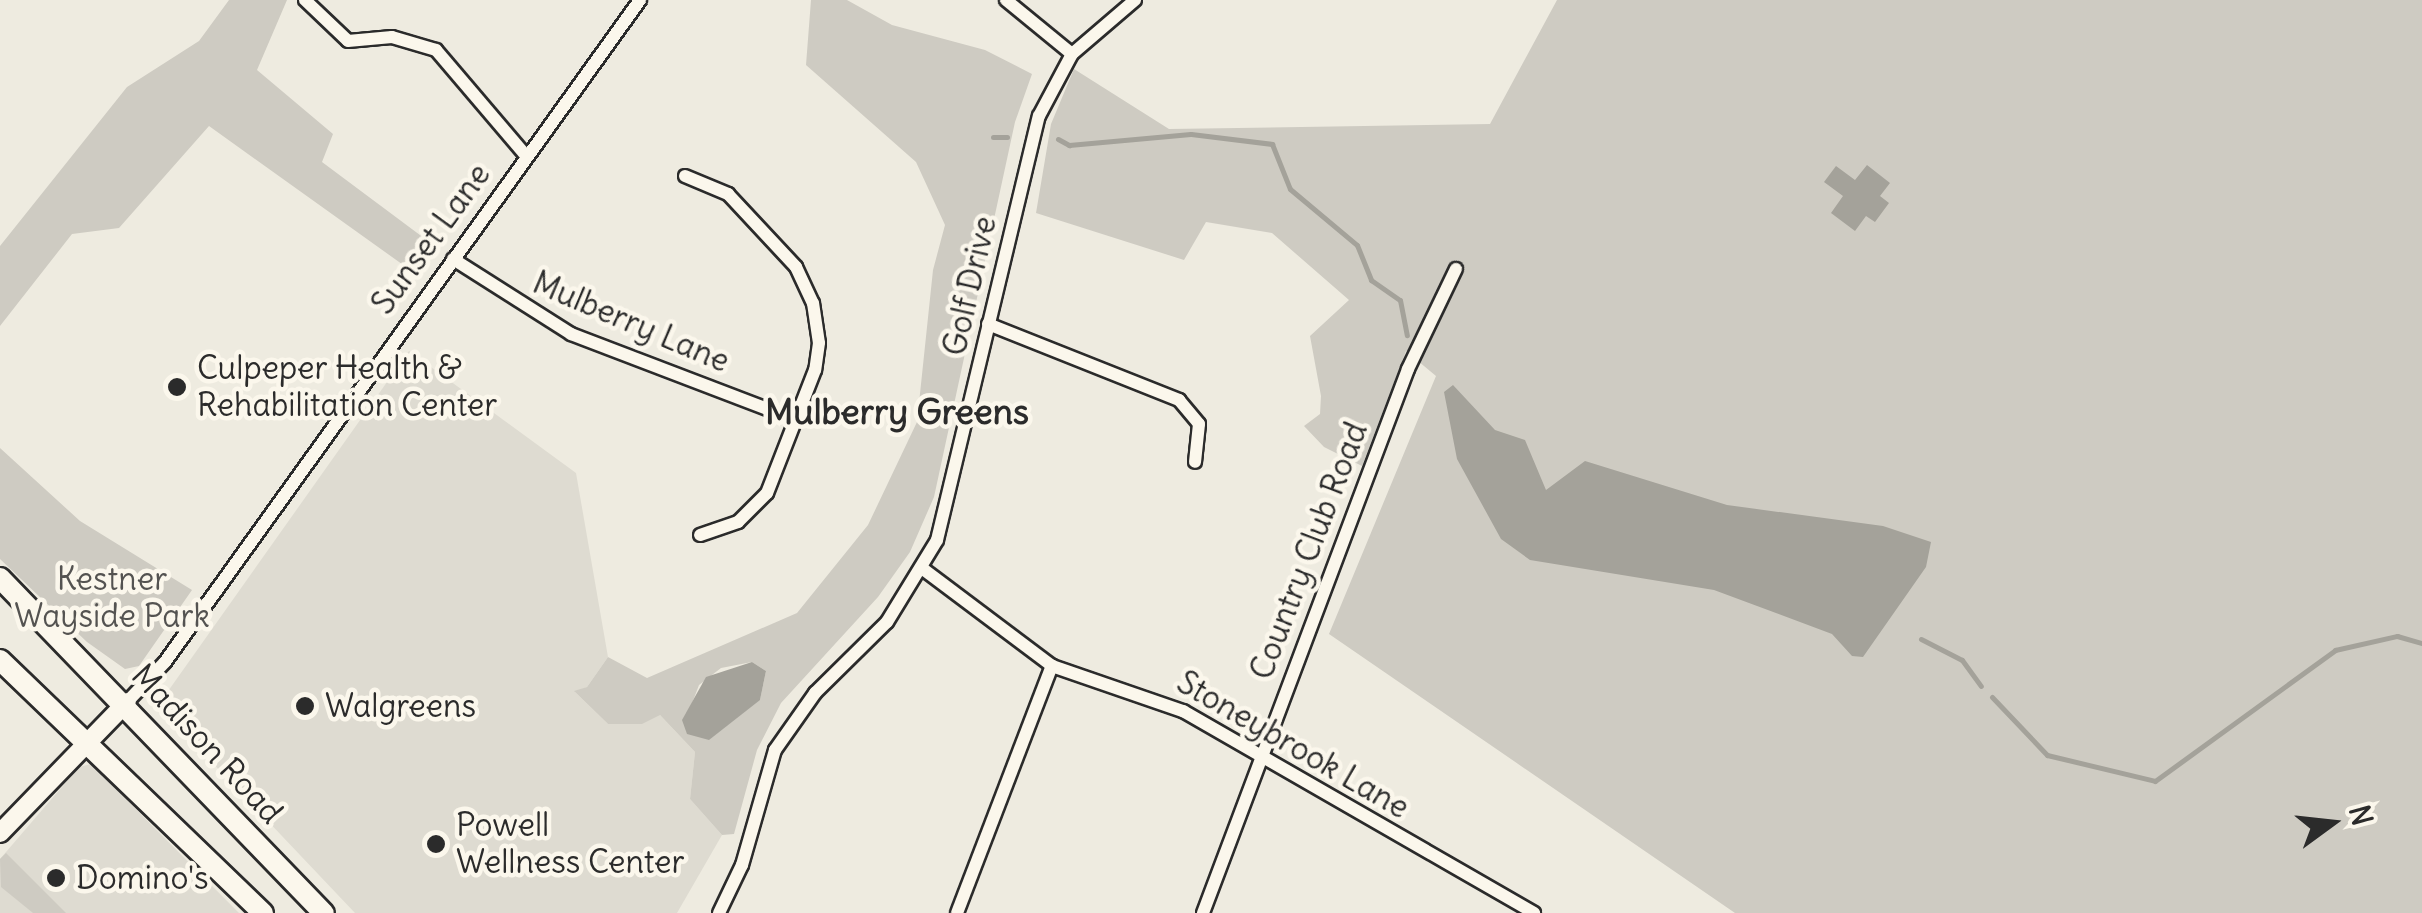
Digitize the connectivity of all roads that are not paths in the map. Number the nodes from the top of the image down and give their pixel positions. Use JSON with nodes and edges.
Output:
{"nodes":[{"id":1,"x":305,"y":0,"type":"edge"},
{"id":2,"x":640,"y":0,"type":"edge"},
{"id":3,"x":1006,"y":0,"type":"edge"},
{"id":4,"x":1135,"y":0,"type":"edge"},
{"id":5,"x":1072,"y":54,"type":"junction"},
{"id":6,"x":527,"y":157,"type":"junction"},
{"id":7,"x":685,"y":176,"type":"dead end"},
{"id":8,"x":454,"y":259,"type":"junction"},
{"id":9,"x":1456,"y":269,"type":"dead end"},
{"id":10,"x":988,"y":324,"type":"junction"},
{"id":11,"x":796,"y":420,"type":"junction"},
{"id":12,"x":1195,"y":462,"type":"dead end"},
{"id":13,"x":700,"y":535,"type":"dead end"},
{"id":14,"x":923,"y":569,"type":"junction"},
{"id":15,"x":0,"y":578,"type":"edge"},
{"id":16,"x":0,"y":660,"type":"edge"},
{"id":17,"x":1052,"y":666,"type":"junction"},
{"id":18,"x":127,"y":702,"type":"junction"},
{"id":19,"x":86,"y":743,"type":"junction"},
{"id":20,"x":1260,"y":757,"type":"junction"},
{"id":21,"x":0,"y":833,"type":"edge"},
{"id":22,"x":263,"y":913,"type":"edge"},
{"id":23,"x":324,"y":913,"type":"edge"},
{"id":24,"x":718,"y":913,"type":"edge"},
{"id":25,"x":957,"y":913,"type":"edge"},
{"id":26,"x":1203,"y":913,"type":"edge"},
{"id":27,"x":1534,"y":913,"type":"edge"}],
"edges":[{"from":1,"to":6,"type":"street"},
{"from":2,"to":6,"type":"street","name":"Sunset Lane"},
{"from":3,"to":5,"type":"street"},
{"from":4,"to":5,"type":"street","name":"Golf Drive"},
{"from":5,"to":10,"type":"street","name":"Golf Drive"},
{"from":6,"to":8,"type":"street","name":"Sunset Lane"},
{"from":7,"to":11,"type":"street"},
{"from":8,"to":11,"type":"street","name":"Mulberry Lane"},
{"from":8,"to":18,"type":"street","name":"Sunset Lane"},
{"from":9,"to":20,"type":"street","name":"Country Club Road"},
{"from":10,"to":12,"type":"street"},
{"from":10,"to":14,"type":"street","name":"Golf Drive"},
{"from":11,"to":13,"type":"street"},
{"from":14,"to":17,"type":"street","name":"Stoneybrook Lane"},
{"from":14,"to":24,"type":"street","name":"Golf Drive"},
{"from":15,"to":18,"type":"main road","name":"Madison Road"},
{"from":16,"to":19,"type":"main road"},
{"from":17,"to":20,"type":"street","name":"Stoneybrook Lane"},
{"from":17,"to":25,"type":"street"},
{"from":18,"to":19,"type":"street","name":"Sunset Lane"},
{"from":18,"to":23,"type":"main road","name":"Madison Road"},
{"from":19,"to":21,"type":"street","name":"Sunset Lane"},
{"from":19,"to":22,"type":"main road"},
{"from":20,"to":26,"type":"street","name":"Country Club Road"},
{"from":20,"to":27,"type":"street","name":"Stoneybrook Lane"}]}
